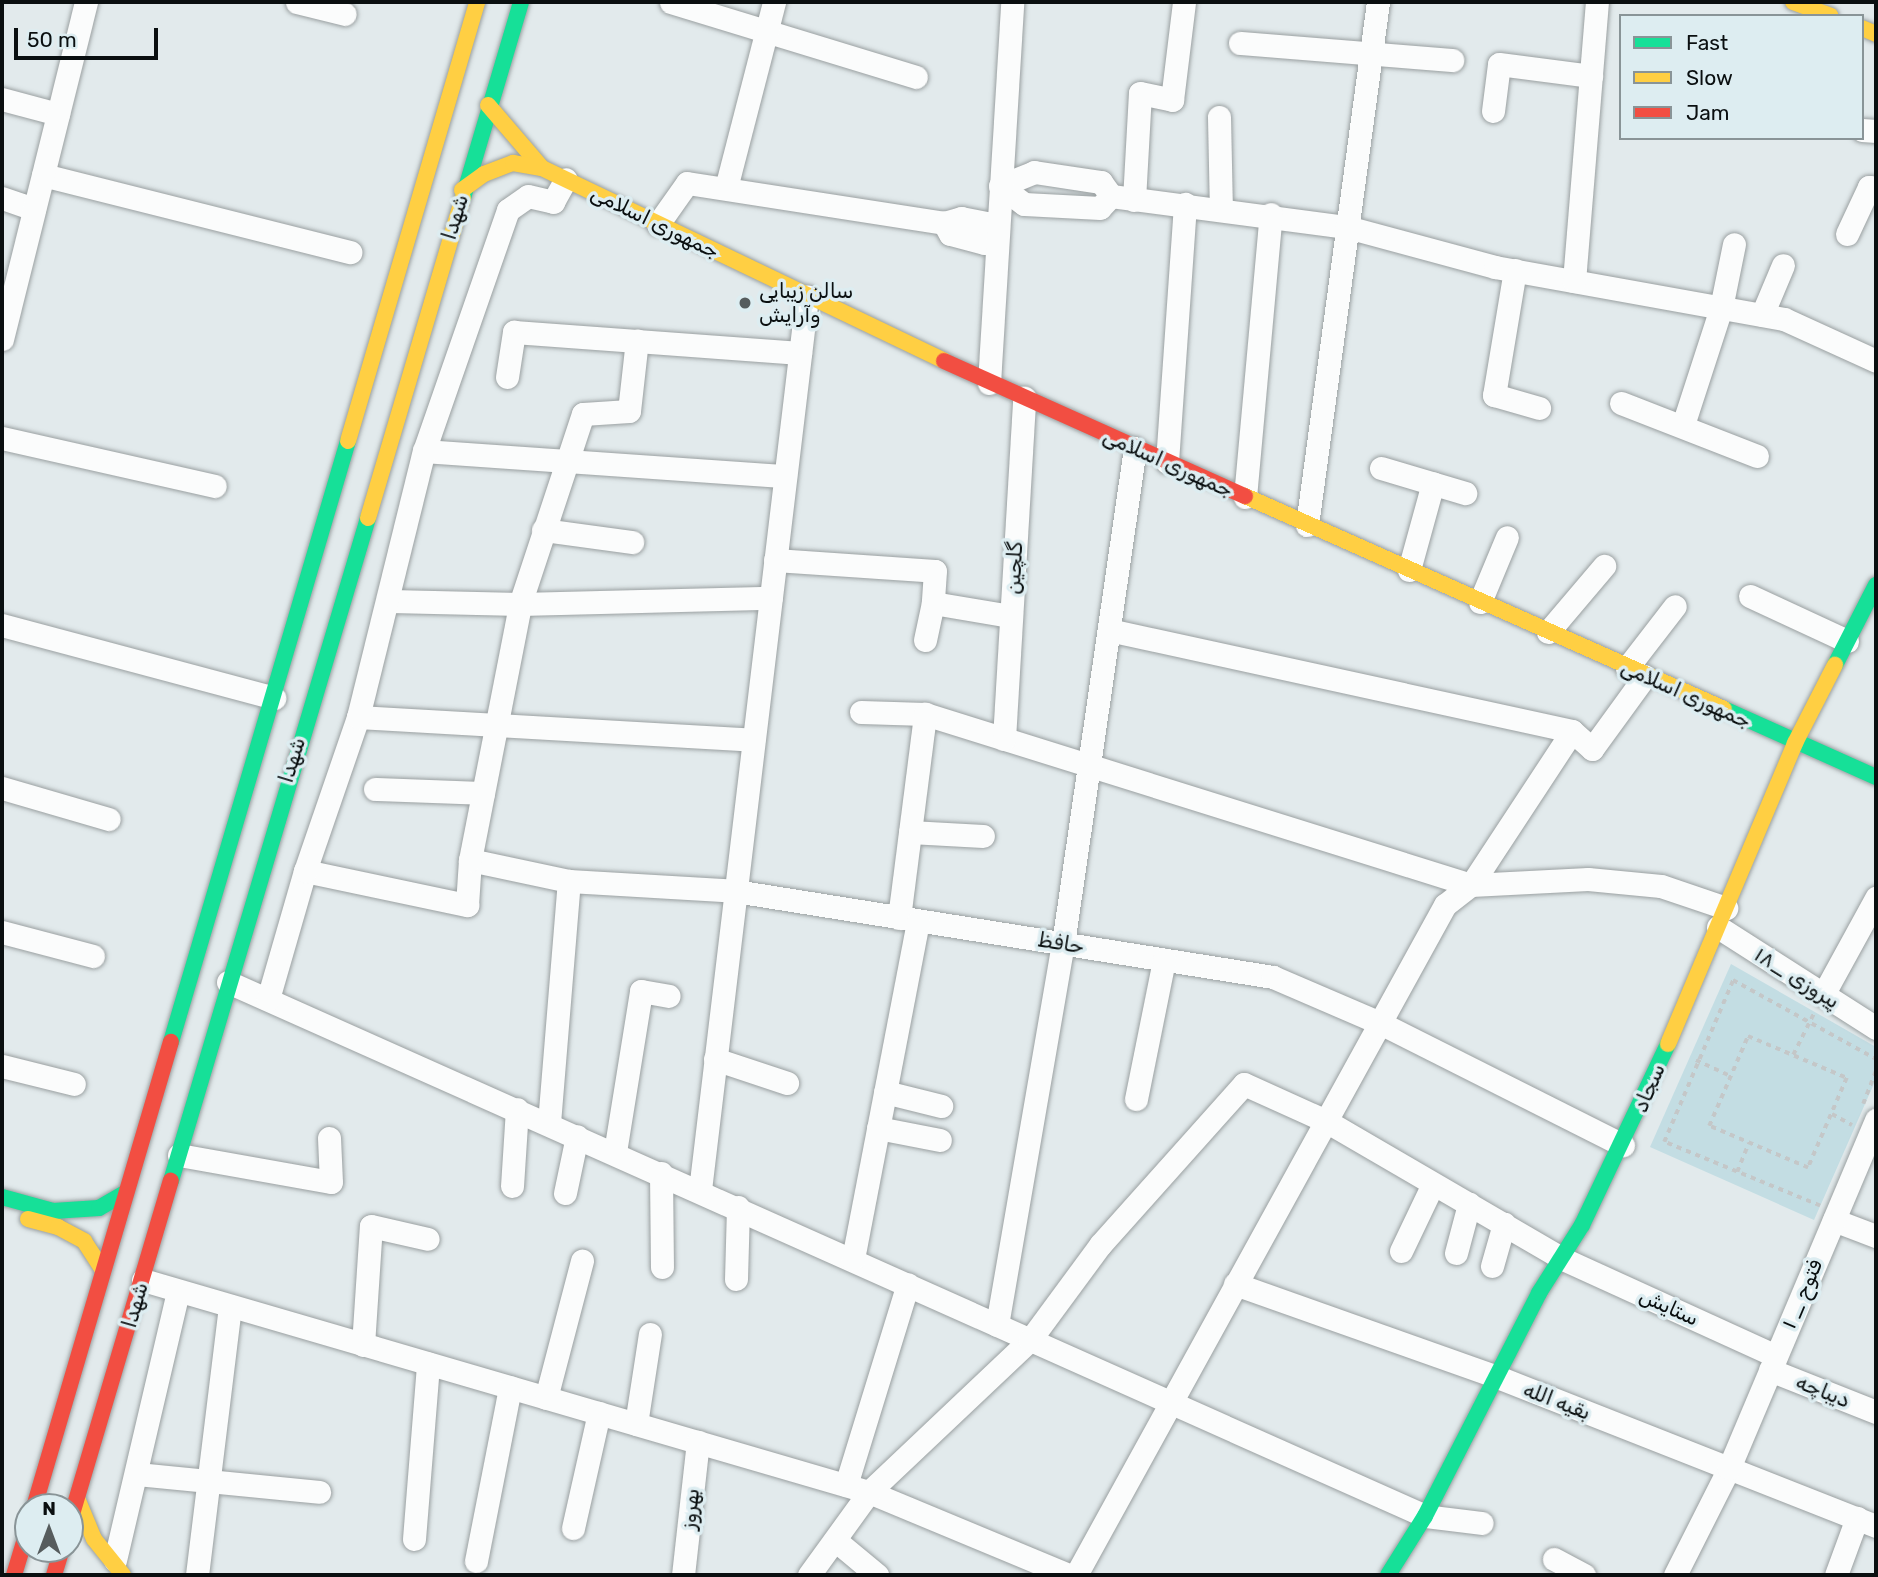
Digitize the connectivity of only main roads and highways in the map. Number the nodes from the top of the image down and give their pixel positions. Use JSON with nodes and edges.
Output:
{"nodes":[{"id":1,"x":477,"y":2,"type":"edge"},
{"id":2,"x":503,"y":2,"type":"edge"},
{"id":3,"x":521,"y":2,"type":"edge"},
{"id":4,"x":1793,"y":2,"type":"edge"},
{"id":5,"x":1825,"y":14,"type":"edge"},
{"id":6,"x":491,"y":99,"type":"junction"},
{"id":7,"x":542,"y":168,"type":"junction"},
{"id":8,"x":463,"y":191,"type":"junction"},
{"id":9,"x":325,"y":588,"type":"junction"},
{"id":10,"x":1874,"y":594,"type":"edge"},
{"id":11,"x":1796,"y":743,"type":"junction"},
{"id":12,"x":1876,"y":777,"type":"edge"},
{"id":13,"x":125,"y":1193,"type":"junction"},
{"id":14,"x":2,"y":1197,"type":"edge"},
{"id":15,"x":2,"y":1212,"type":"edge"},
{"id":16,"x":102,"y":1269,"type":"junction"},
{"id":17,"x":38,"y":1493,"type":"edge"},
{"id":18,"x":78,"y":1493,"type":"edge"},
{"id":19,"x":84,"y":1514,"type":"edge"},
{"id":20,"x":119,"y":1568,"type":"edge"},
{"id":21,"x":1388,"y":1575,"type":"edge"}],
"edges":[{"from":1,"to":9,"type":"main road","name":"شهدا"},
{"from":2,"to":6,"type":"main road"},
{"from":3,"to":6,"type":"main road","name":"شهدا"},
{"from":4,"to":5,"type":"main road"},
{"from":6,"to":7,"type":"main road","name":"جمهوری اسلامی"},
{"from":6,"to":8,"type":"main road","name":"شهدا"},
{"from":7,"to":8,"type":"main road"},
{"from":7,"to":11,"type":"main road","name":"جمهوری اسلامی"},
{"from":8,"to":9,"type":"main road","name":"شهدا"},
{"from":9,"to":13,"type":"main road","name":"شهدا"},
{"from":9,"to":18,"type":"main road","name":"شهدا"},
{"from":10,"to":11,"type":"main road","name":"سجاد"},
{"from":11,"to":12,"type":"main road","name":"جمهوری اسلامی"},
{"from":11,"to":21,"type":"main road","name":"سجاد"},
{"from":13,"to":14,"type":"main road"},
{"from":13,"to":16,"type":"main road","name":"شهدا"},
{"from":15,"to":16,"type":"main road"},
{"from":16,"to":17,"type":"main road","name":"شهدا"},
{"from":19,"to":20,"type":"main road"}]}
